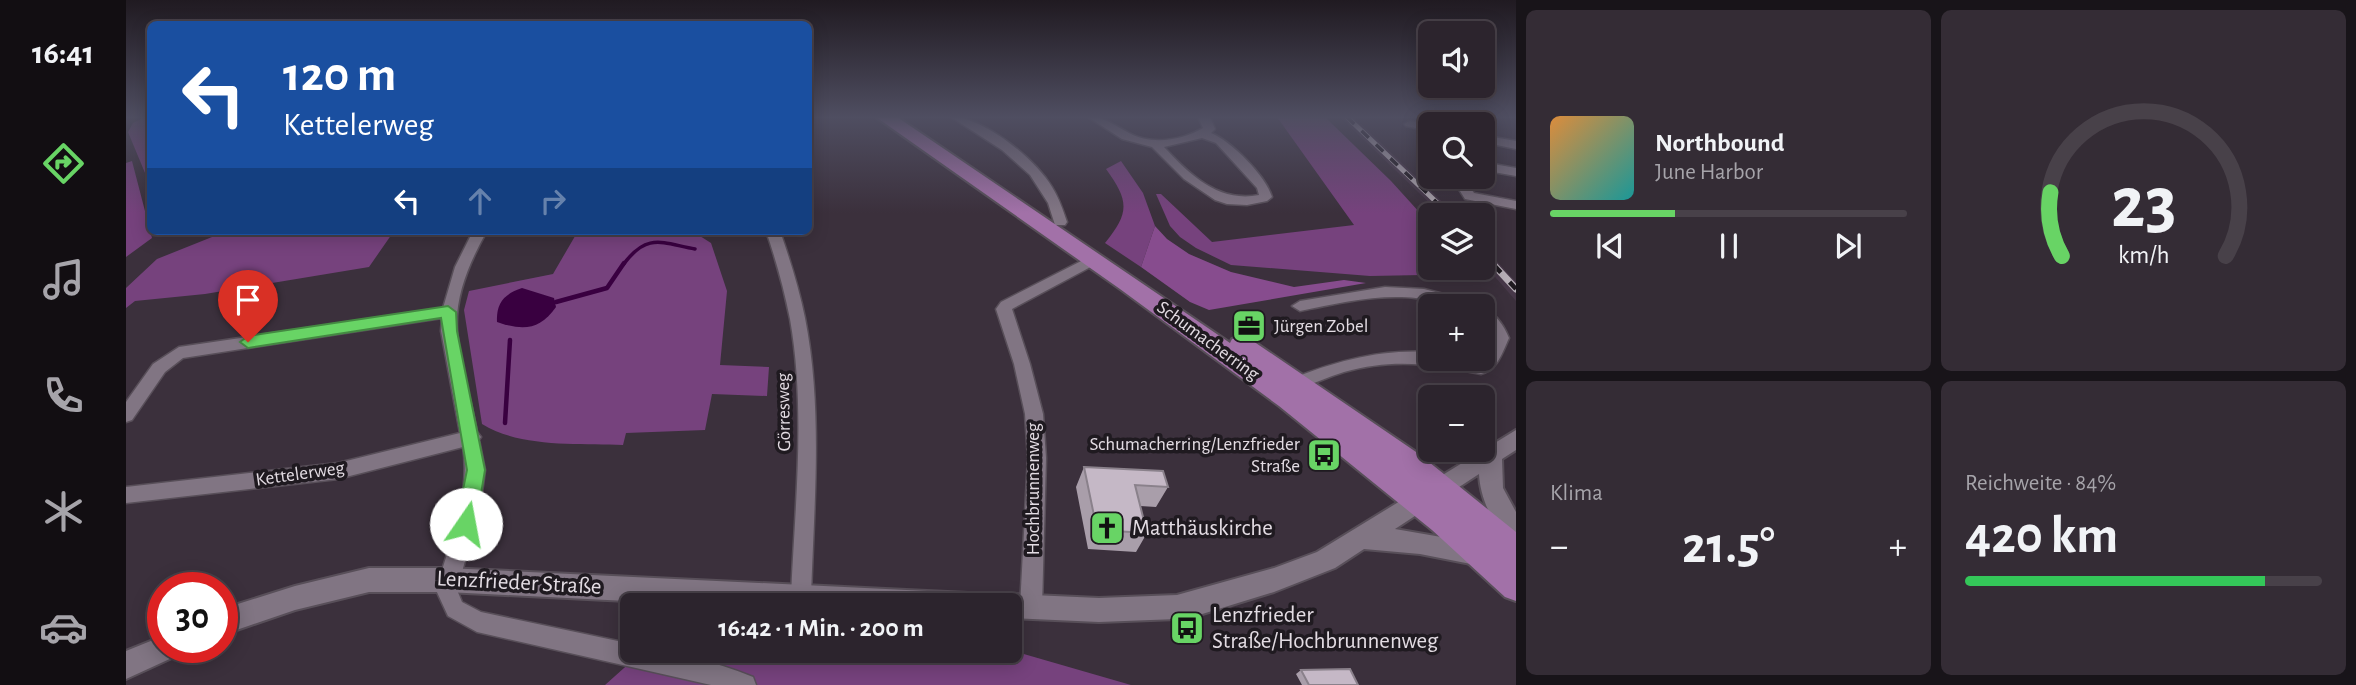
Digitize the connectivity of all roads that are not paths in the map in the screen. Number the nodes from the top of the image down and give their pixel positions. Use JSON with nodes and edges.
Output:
{"nodes":[{"id":1,"x":931,"y":149,"type":"edge"},
{"id":2,"x":952,"y":149,"type":"edge"},
{"id":3,"x":1007,"y":149,"type":"edge"},
{"id":4,"x":1159,"y":149,"type":"edge"},
{"id":5,"x":1227,"y":149,"type":"edge"},
{"id":6,"x":1495,"y":168,"type":"edge"},
{"id":7,"x":1516,"y":172,"type":"edge"},
{"id":8,"x":1465,"y":189,"type":"edge"},
{"id":9,"x":1516,"y":205,"type":"edge"},
{"id":10,"x":1060,"y":222,"type":"junction"},
{"id":11,"x":478,"y":235,"type":"edge"},
{"id":12,"x":774,"y":235,"type":"edge"},
{"id":13,"x":1093,"y":260,"type":"junction"},
{"id":14,"x":1431,"y":294,"type":"edge"},
{"id":15,"x":1300,"y":306,"type":"dead end"},
{"id":16,"x":448,"y":312,"type":"junction"},
{"id":17,"x":1495,"y":326,"type":"edge"},
{"id":18,"x":1495,"y":351,"type":"edge"},
{"id":19,"x":1418,"y":358,"type":"edge"},
{"id":20,"x":1297,"y":383,"type":"junction"},
{"id":21,"x":126,"y":415,"type":"edge"},
{"id":22,"x":472,"y":437,"type":"junction"},
{"id":23,"x":1516,"y":439,"type":"edge"},
{"id":24,"x":1495,"y":453,"type":"edge"},
{"id":25,"x":1482,"y":462,"type":"edge"},
{"id":26,"x":1491,"y":462,"type":"edge"},
{"id":27,"x":126,"y":495,"type":"edge"},
{"id":28,"x":1431,"y":496,"type":"junction"},
{"id":29,"x":1516,"y":529,"type":"edge"},
{"id":30,"x":1363,"y":538,"type":"junction"},
{"id":31,"x":1516,"y":551,"type":"edge"},
{"id":32,"x":1480,"y":555,"type":"junction"},
{"id":33,"x":447,"y":580,"type":"junction"},
{"id":34,"x":1516,"y":586,"type":"edge"},
{"id":35,"x":735,"y":593,"type":"edge"},
{"id":36,"x":801,"y":593,"type":"edge"},
{"id":37,"x":1022,"y":598,"type":"edge"},
{"id":38,"x":1022,"y":607,"type":"edge"},
{"id":39,"x":238,"y":617,"type":"edge"},
{"id":40,"x":147,"y":656,"type":"edge"},
{"id":41,"x":126,"y":665,"type":"edge"},
{"id":42,"x":745,"y":685,"type":"edge"}],
"edges":[{"from":1,"to":13,"type":"main road","name":"Schumacherring"},
{"from":2,"to":10,"type":"main road","name":"Schumacherring"},
{"from":3,"to":10,"type":"street"},
{"from":4,"to":5,"type":"street"},
{"from":6,"to":7,"type":"street"},
{"from":8,"to":9,"type":"street"},
{"from":10,"to":20,"type":"main road","name":"Schumacherring"},
{"from":11,"to":16,"type":"street"},
{"from":12,"to":36,"type":"street","name":"Görresweg"},
{"from":13,"to":28,"type":"main road","name":"Schumacherring"},
{"from":13,"to":37,"type":"street","name":"Hochbrunnenweg"},
{"from":14,"to":15,"type":"street"},
{"from":16,"to":21,"type":"street"},
{"from":16,"to":22,"type":"street"},
{"from":17,"to":18,"type":"street"},
{"from":19,"to":20,"type":"street"},
{"from":20,"to":28,"type":"main road","name":"Schumacherring"},
{"from":22,"to":27,"type":"street","name":"Kettelerweg"},
{"from":22,"to":33,"type":"street"},
{"from":23,"to":24,"type":"street"},
{"from":25,"to":28,"type":"street"},
{"from":26,"to":29,"type":"street"},
{"from":28,"to":30,"type":"street"},
{"from":28,"to":31,"type":"main road","name":"Schumacherring"},
{"from":28,"to":32,"type":"main road","name":"Schumacherring"},
{"from":30,"to":32,"type":"street"},
{"from":30,"to":38,"type":"street"},
{"from":32,"to":34,"type":"main road","name":"Schumacherring"},
{"from":33,"to":35,"type":"street","name":"Lenzfrieder Straße"},
{"from":33,"to":39,"type":"street","name":"Lenzfrieder Straße"},
{"from":33,"to":42,"type":"street"},
{"from":40,"to":41,"type":"street"}]}
